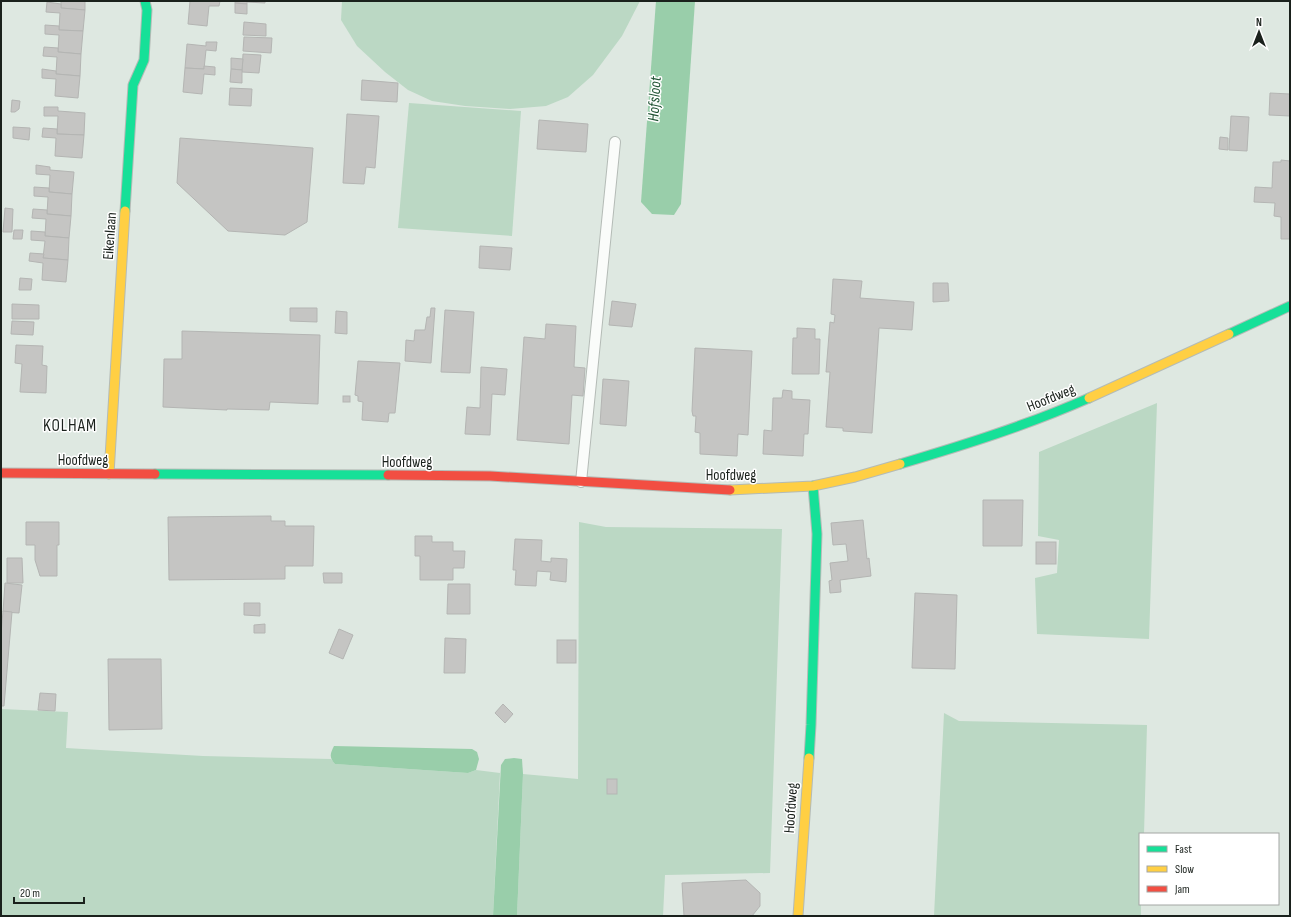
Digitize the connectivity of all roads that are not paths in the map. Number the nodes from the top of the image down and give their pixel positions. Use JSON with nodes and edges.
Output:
{"nodes":[{"id":1,"x":145,"y":1,"type":"edge"},
{"id":2,"x":615,"y":142,"type":"dead end"},
{"id":3,"x":1290,"y":306,"type":"edge"},
{"id":4,"x":1,"y":473,"type":"edge"},
{"id":5,"x":109,"y":474,"type":"junction"},
{"id":6,"x":581,"y":482,"type":"junction"},
{"id":7,"x":813,"y":486,"type":"junction"},
{"id":8,"x":798,"y":916,"type":"edge"}],
"edges":[{"from":1,"to":5,"type":"main road","name":"Eikenlaan"},
{"from":2,"to":6,"type":"lane"},
{"from":3,"to":7,"type":"main road","name":"Hoofdweg"},
{"from":4,"to":5,"type":"main road","name":"Hoofdweg"},
{"from":5,"to":6,"type":"main road","name":"Hoofdweg"},
{"from":6,"to":7,"type":"main road","name":"Hoofdweg"},
{"from":7,"to":8,"type":"main road","name":"Hoofdweg"}]}
